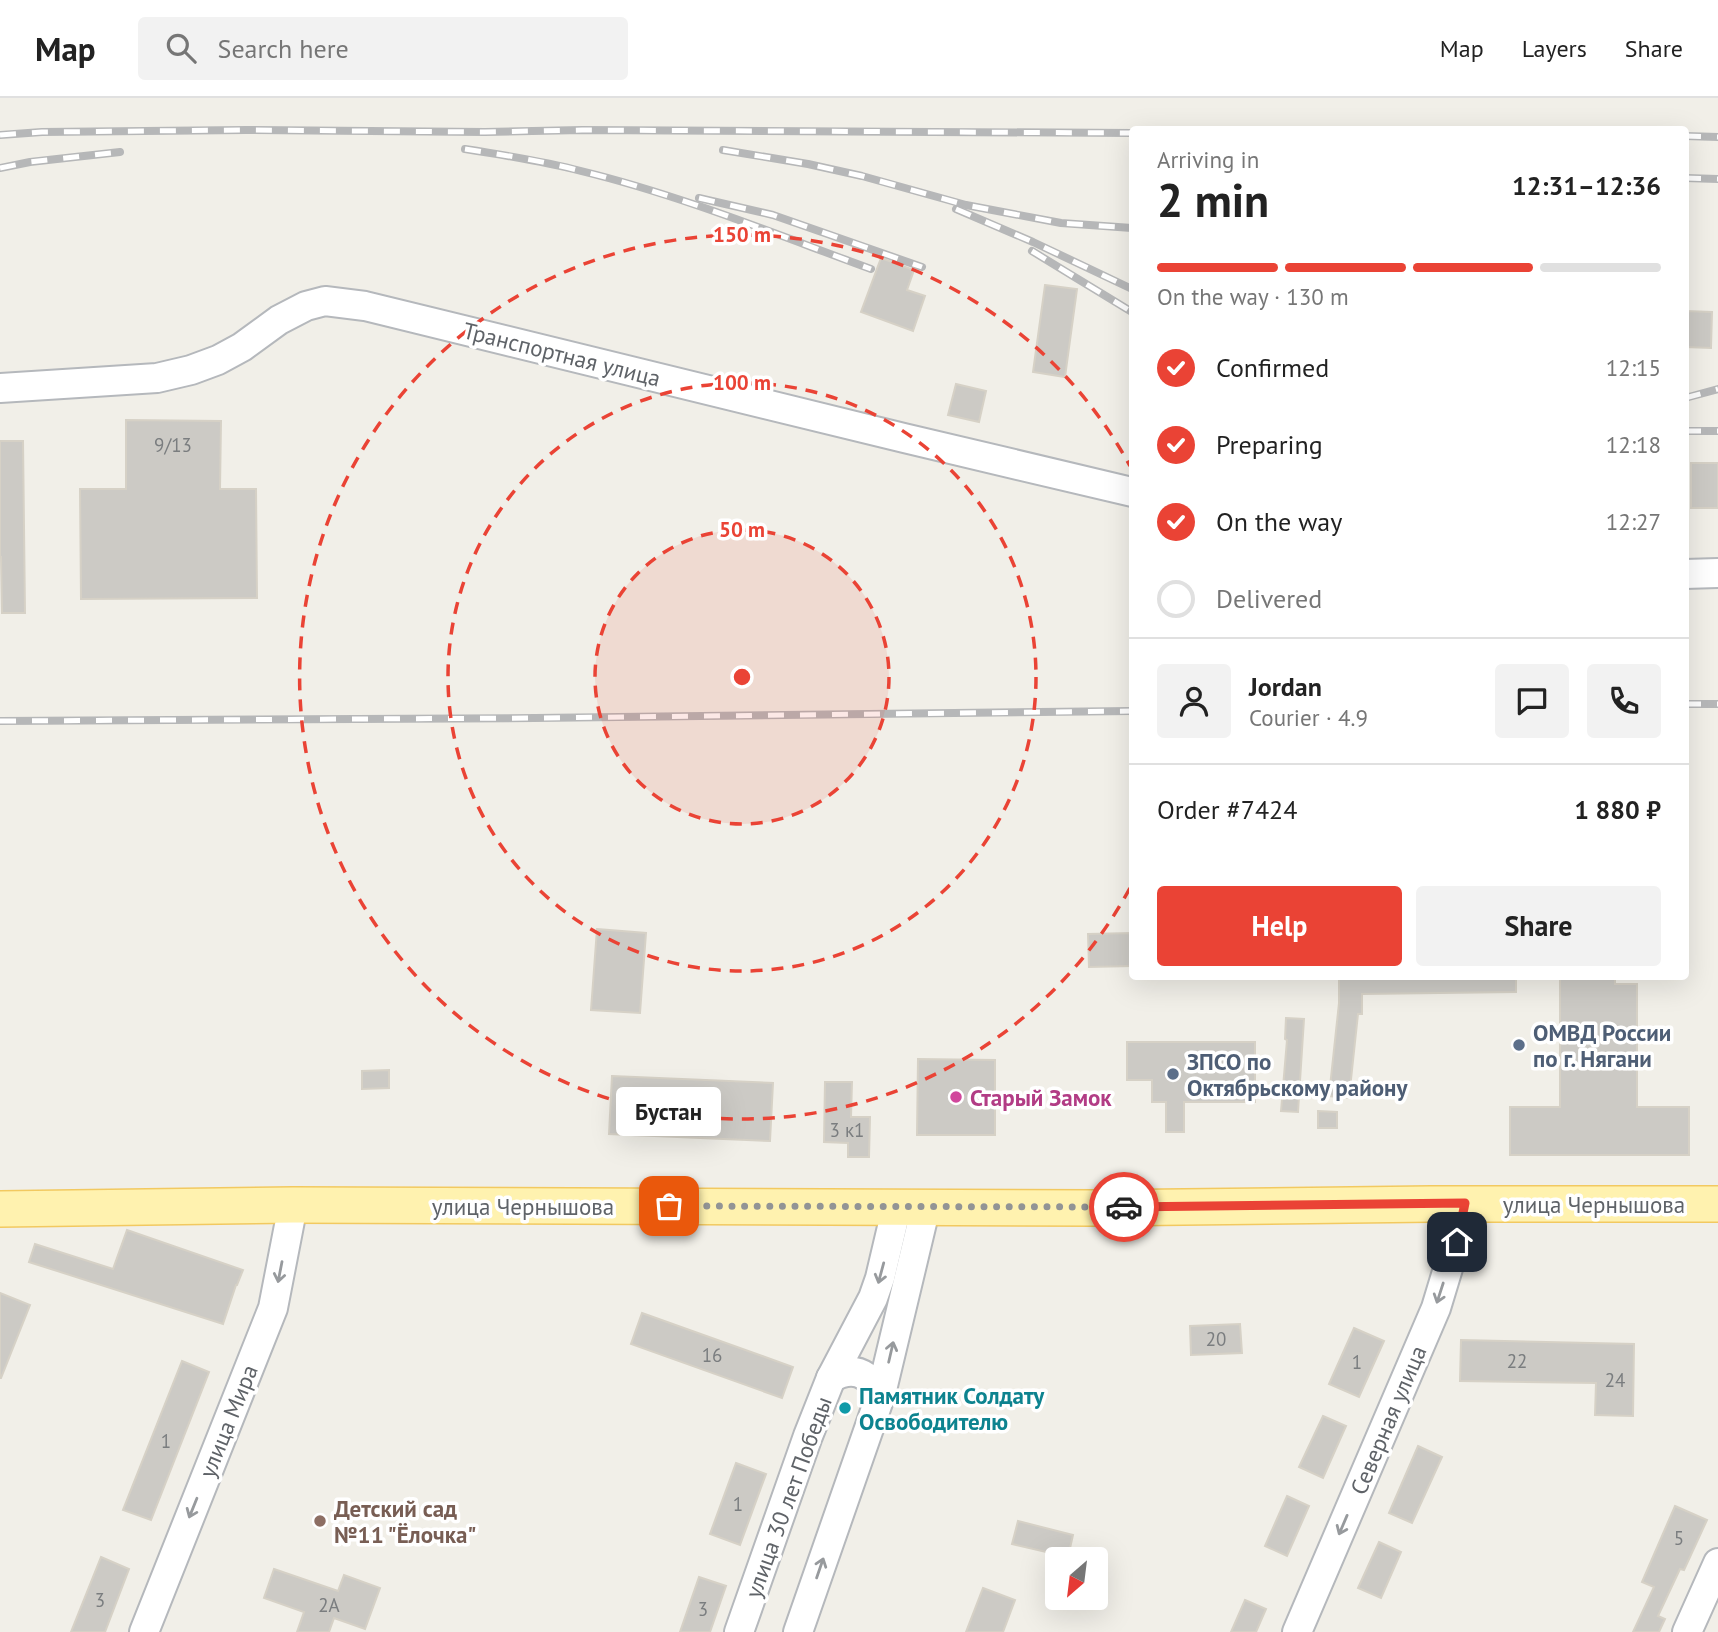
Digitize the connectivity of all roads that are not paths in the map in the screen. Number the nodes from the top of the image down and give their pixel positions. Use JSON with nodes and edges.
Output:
{"nodes":[{"id":1,"x":0,"y":388,"type":"edge"},
{"id":2,"x":1129,"y":491,"type":"edge"},
{"id":3,"x":1718,"y":573,"type":"edge"},
{"id":4,"x":1689,"y":574,"type":"edge"},
{"id":5,"x":1465,"y":1203,"type":"junction"},
{"id":6,"x":1718,"y":1204,"type":"edge"},
{"id":7,"x":293,"y":1205,"type":"junction"},
{"id":8,"x":911,"y":1206,"type":"junction"},
{"id":9,"x":0,"y":1209,"type":"edge"},
{"id":10,"x":831,"y":1378,"type":"junction"},
{"id":11,"x":881,"y":1395,"type":"junction"},
{"id":12,"x":1718,"y":1563,"type":"edge"},
{"id":13,"x":144,"y":1632,"type":"edge"},
{"id":14,"x":739,"y":1632,"type":"edge"},
{"id":15,"x":798,"y":1632,"type":"edge"},
{"id":16,"x":1297,"y":1632,"type":"edge"},
{"id":17,"x":1687,"y":1632,"type":"edge"}],
"edges":[{"from":1,"to":2,"type":"street","name":"Транспортная улица"},
{"from":3,"to":4,"type":"street"},
{"from":5,"to":6,"type":"main road","name":"улица Чернышова"},
{"from":5,"to":8,"type":"main road","name":"улица Чернышова"},
{"from":5,"to":16,"type":"street","name":"Северная улица","one_way":true},
{"from":7,"to":8,"type":"main road","name":"улица Чернышова"},
{"from":7,"to":9,"type":"main road","name":"улица Чернышова"},
{"from":7,"to":13,"type":"street","name":"улица Мира","one_way":true},
{"from":8,"to":10,"type":"street","name":"улица 30 лет Победы","one_way":true},
{"from":11,"to":8,"type":"street","one_way":true},
{"from":10,"to":11,"type":"street"},
{"from":10,"to":14,"type":"street","name":"улица 30 лет Победы"},
{"from":15,"to":11,"type":"street","one_way":true},
{"from":12,"to":17,"type":"street"}]}
